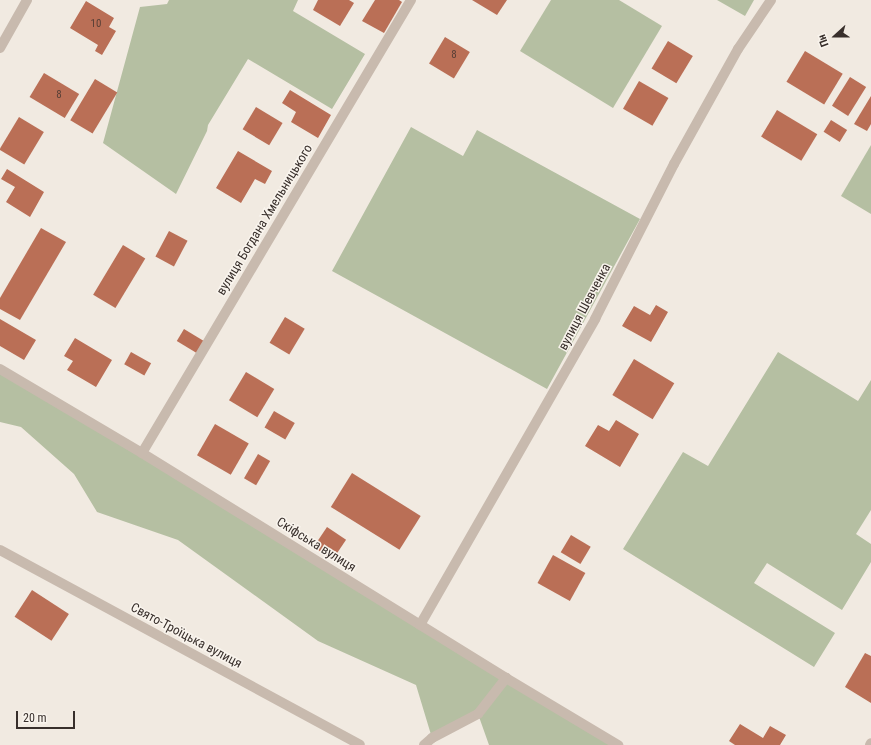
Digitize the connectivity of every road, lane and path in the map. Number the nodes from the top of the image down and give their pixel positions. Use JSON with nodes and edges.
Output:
{"nodes":[{"id":1,"x":27,"y":0,"type":"edge"},
{"id":2,"x":411,"y":0,"type":"edge"},
{"id":3,"x":771,"y":0,"type":"edge"},
{"id":4,"x":0,"y":48,"type":"edge"},
{"id":5,"x":0,"y":369,"type":"edge"},
{"id":6,"x":142,"y":453,"type":"junction"},
{"id":7,"x":0,"y":550,"type":"edge"},
{"id":8,"x":420,"y":625,"type":"junction"},
{"id":9,"x":506,"y":678,"type":"junction"},
{"id":10,"x":360,"y":745,"type":"edge"},
{"id":11,"x":424,"y":745,"type":"edge"},
{"id":12,"x":618,"y":745,"type":"edge"}],
"edges":[{"from":1,"to":4,"type":"street"},
{"from":2,"to":6,"type":"street","name":"вулиця Богдана Хмельницького"},
{"from":3,"to":8,"type":"street","name":"вулиця Шевченка"},
{"from":5,"to":6,"type":"street","name":"Скіфська вулиця"},
{"from":6,"to":8,"type":"street","name":"Скіфська вулиця"},
{"from":7,"to":10,"type":"street","name":"Свято-Троїцька вулиця"},
{"from":8,"to":9,"type":"street","name":"Скіфська вулиця"},
{"from":9,"to":11,"type":"street"},
{"from":9,"to":12,"type":"street","name":"Скіфська вулиця"}]}
